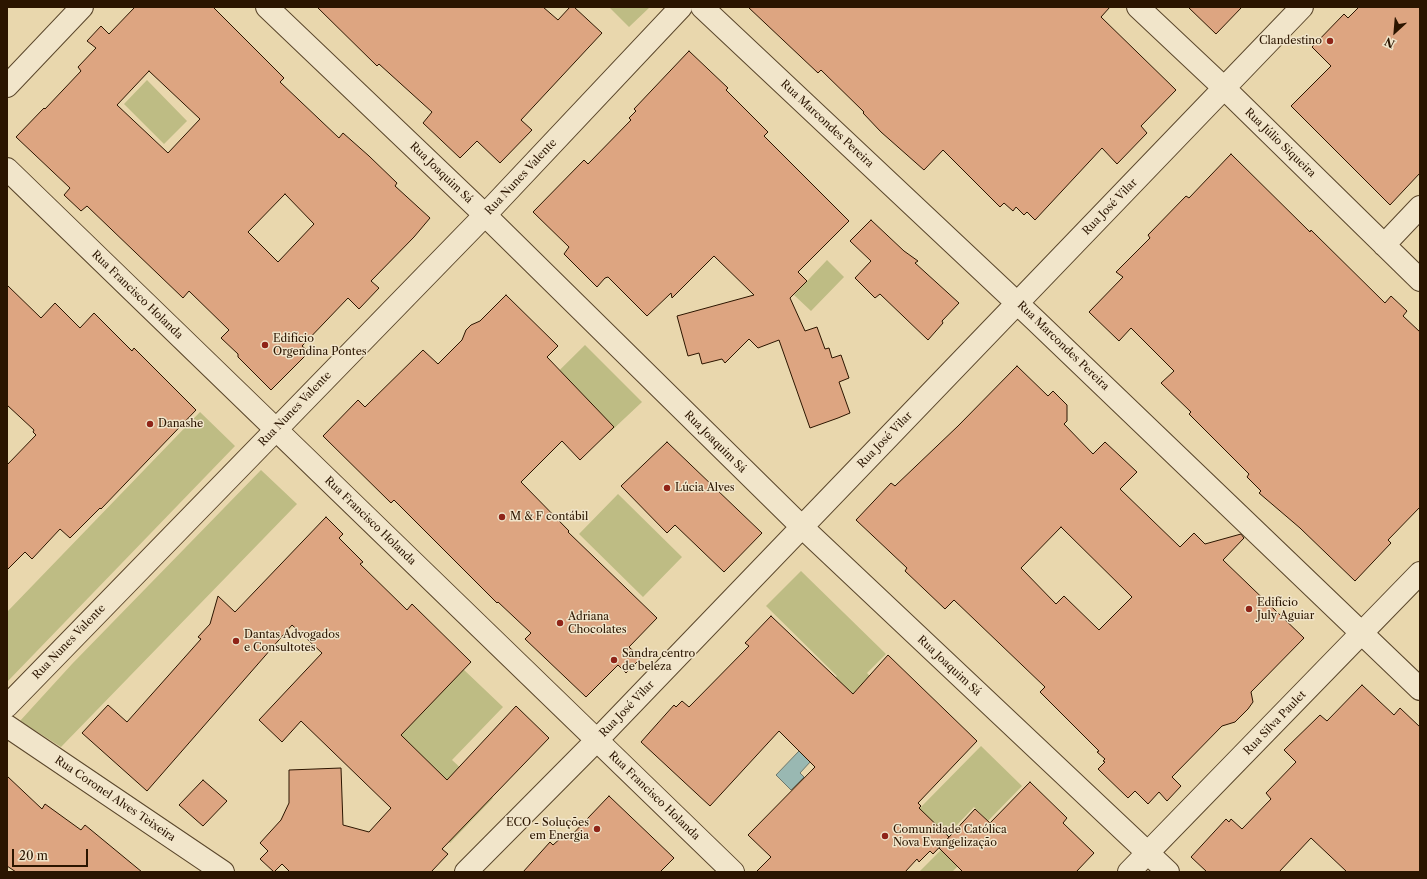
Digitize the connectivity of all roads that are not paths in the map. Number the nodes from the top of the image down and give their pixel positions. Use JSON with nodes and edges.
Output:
{"nodes":[{"id":1,"x":82,"y":7,"type":"edge"},
{"id":2,"x":267,"y":7,"type":"edge"},
{"id":3,"x":681,"y":7,"type":"edge"},
{"id":4,"x":702,"y":7,"type":"edge"},
{"id":5,"x":1138,"y":7,"type":"edge"},
{"id":6,"x":1302,"y":7,"type":"edge"},
{"id":7,"x":7,"y":86,"type":"edge"},
{"id":8,"x":1223,"y":87,"type":"junction"},
{"id":9,"x":7,"y":169,"type":"edge"},
{"id":10,"x":1420,"y":207,"type":"edge"},
{"id":11,"x":485,"y":215,"type":"junction"},
{"id":12,"x":1384,"y":245,"type":"junction"},
{"id":13,"x":1420,"y":280,"type":"edge"},
{"id":14,"x":1017,"y":303,"type":"junction"},
{"id":15,"x":276,"y":430,"type":"junction"},
{"id":16,"x":802,"y":527,"type":"junction"},
{"id":17,"x":1420,"y":573,"type":"edge"},
{"id":18,"x":1361,"y":634,"type":"junction"},
{"id":19,"x":1420,"y":689,"type":"edge"},
{"id":20,"x":7,"y":706,"type":"edge"},
{"id":21,"x":7,"y":726,"type":"edge"},
{"id":22,"x":597,"y":740,"type":"junction"},
{"id":23,"x":1148,"y":852,"type":"junction"},
{"id":24,"x":223,"y":872,"type":"edge"},
{"id":25,"x":466,"y":872,"type":"edge"},
{"id":26,"x":733,"y":872,"type":"edge"},
{"id":27,"x":1129,"y":872,"type":"edge"},
{"id":28,"x":1168,"y":872,"type":"edge"}],
"edges":[{"from":1,"to":7,"type":"street"},
{"from":2,"to":11,"type":"street","name":"Rua Joaquim Sá"},
{"from":3,"to":11,"type":"street","name":"Rua Nunes Valente"},
{"from":4,"to":14,"type":"street","name":"Rua Marcondes Pereira"},
{"from":5,"to":8,"type":"street","name":"Rua Júlio Siqueira"},
{"from":6,"to":8,"type":"street","name":"Rua José Vilar"},
{"from":8,"to":12,"type":"street","name":"Rua Júlio Siqueira"},
{"from":8,"to":14,"type":"street","name":"Rua José Vilar"},
{"from":9,"to":15,"type":"street","name":"Rua Francisco Holanda"},
{"from":10,"to":12,"type":"street"},
{"from":11,"to":15,"type":"street","name":"Rua Nunes Valente"},
{"from":11,"to":16,"type":"street","name":"Rua Joaquim Sá"},
{"from":12,"to":13,"type":"street","name":"Rua Júlio Siqueira"},
{"from":14,"to":16,"type":"street","name":"Rua José Vilar"},
{"from":14,"to":18,"type":"street","name":"Rua Marcondes Pereira"},
{"from":15,"to":20,"type":"street","name":"Rua Nunes Valente"},
{"from":15,"to":22,"type":"street","name":"Rua Francisco Holanda"},
{"from":16,"to":22,"type":"street","name":"Rua José Vilar"},
{"from":16,"to":23,"type":"street","name":"Rua Joaquim Sá"},
{"from":17,"to":18,"type":"street","name":"Rua Silva Paulet"},
{"from":18,"to":19,"type":"street","name":"Rua Marcondes Pereira"},
{"from":18,"to":23,"type":"street","name":"Rua Silva Paulet"},
{"from":21,"to":24,"type":"street","name":"Rua Coronel Alves Teixeira"},
{"from":22,"to":25,"type":"street","name":"Rua José Vilar"},
{"from":22,"to":26,"type":"street","name":"Rua Francisco Holanda"},
{"from":23,"to":27,"type":"street","name":"Rua Silva Paulet"},
{"from":23,"to":28,"type":"street","name":"Rua Joaquim Sá"}]}
